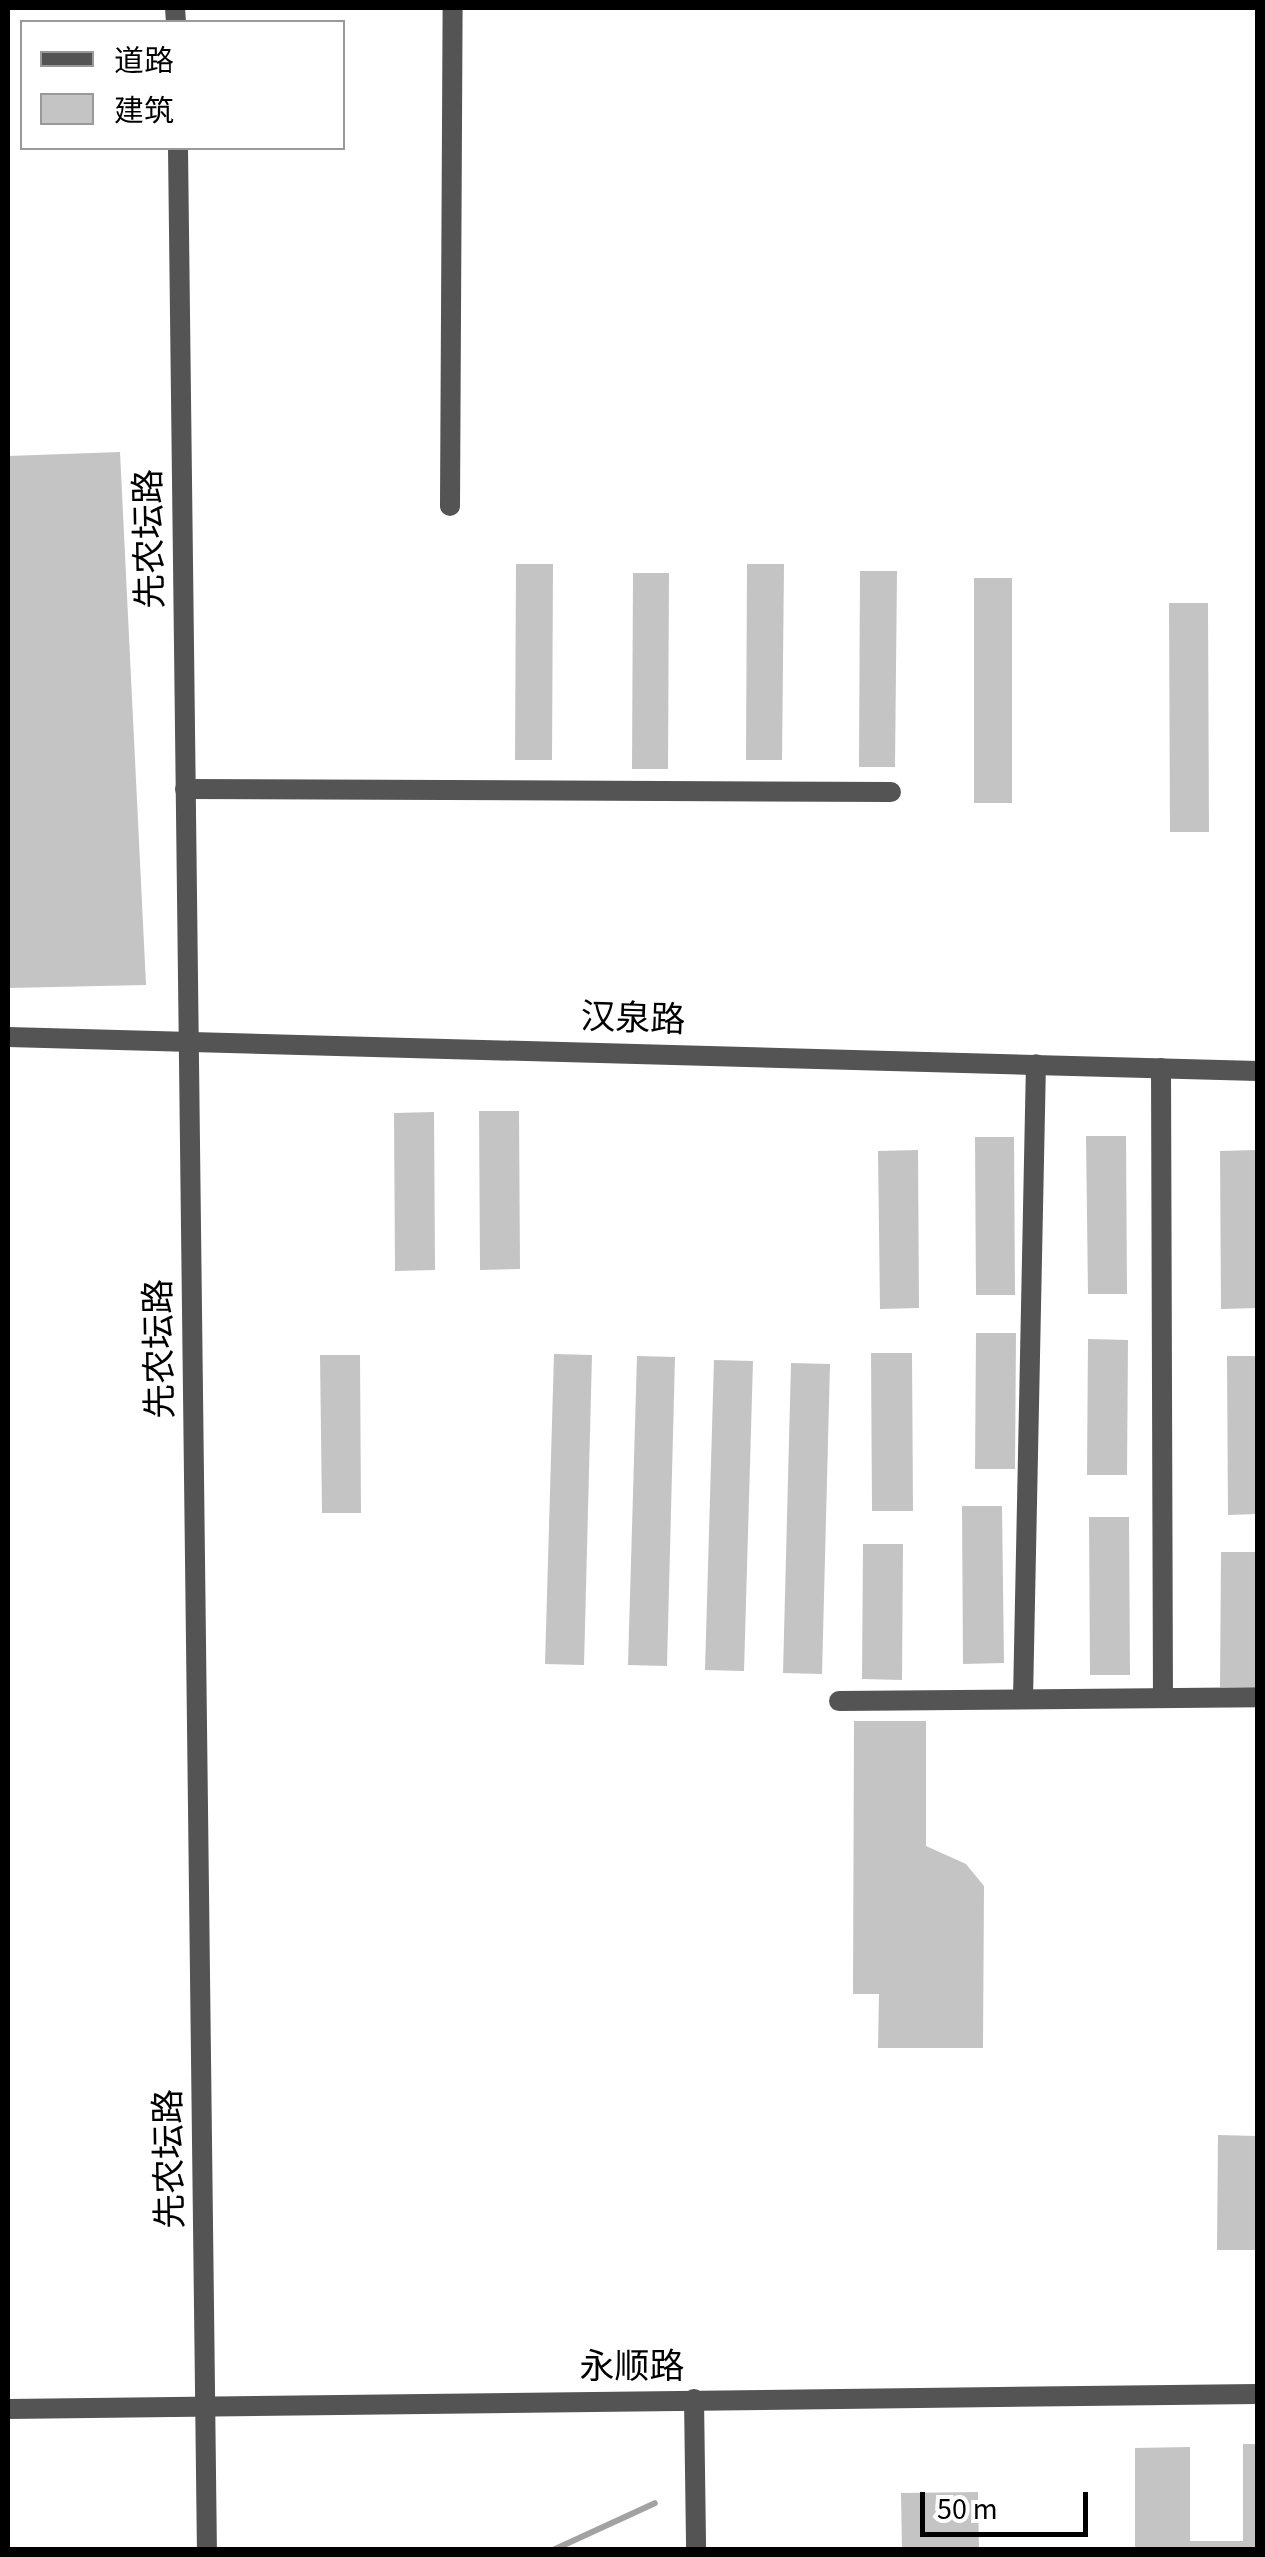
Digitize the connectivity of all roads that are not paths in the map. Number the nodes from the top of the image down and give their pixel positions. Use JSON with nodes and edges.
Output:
{"nodes":[{"id":1,"x":453,"y":8,"type":"edge"},
{"id":2,"x":178,"y":150,"type":"edge"},
{"id":3,"x":450,"y":506,"type":"dead end"},
{"id":4,"x":185,"y":789,"type":"junction"},
{"id":5,"x":891,"y":792,"type":"dead end"},
{"id":6,"x":8,"y":1037,"type":"edge"},
{"id":7,"x":188,"y":1039,"type":"junction"},
{"id":8,"x":1036,"y":1064,"type":"junction"},
{"id":9,"x":1160,"y":1068,"type":"junction"},
{"id":10,"x":1258,"y":1070,"type":"edge"},
{"id":11,"x":1164,"y":1698,"type":"junction"},
{"id":12,"x":1258,"y":1698,"type":"edge"},
{"id":13,"x":1023,"y":1700,"type":"junction"},
{"id":14,"x":840,"y":1701,"type":"dead end"},
{"id":15,"x":1258,"y":2394,"type":"edge"},
{"id":16,"x":694,"y":2399,"type":"junction"},
{"id":17,"x":206,"y":2403,"type":"junction"},
{"id":18,"x":8,"y":2409,"type":"edge"},
{"id":19,"x":208,"y":2550,"type":"edge"},
{"id":20,"x":696,"y":2550,"type":"edge"}],
"edges":[{"from":1,"to":3,"type":"street"},
{"from":2,"to":4,"type":"street","name":"先农坛路"},
{"from":4,"to":5,"type":"street"},
{"from":4,"to":7,"type":"street","name":"先农坛路"},
{"from":6,"to":7,"type":"street","name":"汉泉路"},
{"from":7,"to":8,"type":"street","name":"汉泉路"},
{"from":7,"to":17,"type":"street","name":"先农坛路"},
{"from":8,"to":9,"type":"street","name":"汉泉路"},
{"from":8,"to":13,"type":"street"},
{"from":9,"to":10,"type":"street","name":"汉泉路"},
{"from":9,"to":11,"type":"street"},
{"from":11,"to":12,"type":"street"},
{"from":11,"to":13,"type":"street"},
{"from":13,"to":14,"type":"street"},
{"from":15,"to":16,"type":"street","name":"永顺路"},
{"from":16,"to":17,"type":"street","name":"永顺路"},
{"from":16,"to":20,"type":"street"},
{"from":17,"to":18,"type":"street","name":"永顺路"},
{"from":17,"to":19,"type":"street","name":"先农坛路"}]}
